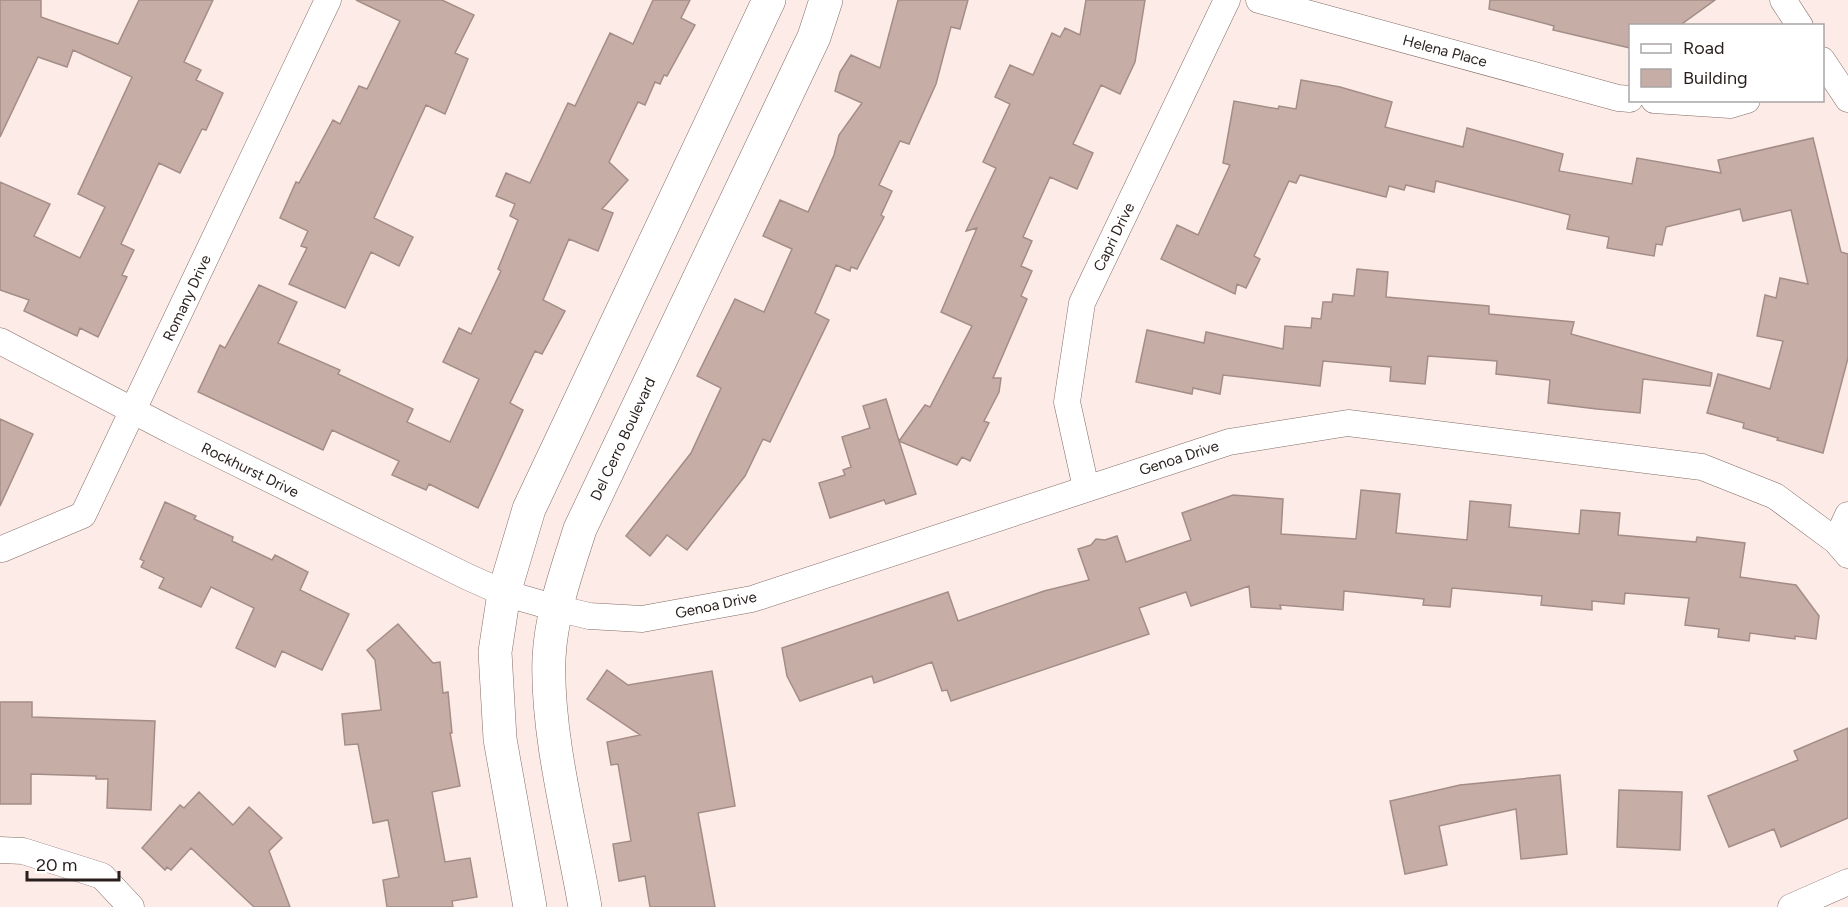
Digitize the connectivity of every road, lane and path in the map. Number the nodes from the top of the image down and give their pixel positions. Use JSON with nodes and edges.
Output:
{"nodes":[{"id":1,"x":328,"y":0,"type":"edge"},
{"id":2,"x":769,"y":0,"type":"edge"},
{"id":3,"x":826,"y":0,"type":"edge"},
{"id":4,"x":1227,"y":0,"type":"edge"},
{"id":5,"x":1259,"y":0,"type":"edge"},
{"id":6,"x":1783,"y":0,"type":"edge"},
{"id":7,"x":1799,"y":24,"type":"edge"},
{"id":8,"x":1629,"y":99,"type":"edge"},
{"id":9,"x":1684,"y":102,"type":"edge"},
{"id":10,"x":1740,"y":102,"type":"edge"},
{"id":11,"x":0,"y":341,"type":"edge"},
{"id":12,"x":134,"y":411,"type":"junction"},
{"id":13,"x":1086,"y":488,"type":"junction"},
{"id":14,"x":1848,"y":515,"type":"edge"},
{"id":15,"x":1842,"y":548,"type":"edge"},
{"id":16,"x":2,"y":549,"type":"dead end"},
{"id":17,"x":504,"y":592,"type":"junction"},
{"id":18,"x":556,"y":608,"type":"junction"},
{"id":19,"x":0,"y":850,"type":"edge"},
{"id":20,"x":1848,"y":882,"type":"edge"},
{"id":21,"x":131,"y":907,"type":"edge"},
{"id":22,"x":530,"y":907,"type":"edge"},
{"id":23,"x":585,"y":907,"type":"edge"},
{"id":24,"x":1791,"y":907,"type":"edge"}],
"edges":[{"from":1,"to":12,"type":"street","name":"Romany Drive"},
{"from":2,"to":17,"type":"street"},
{"from":3,"to":18,"type":"street","name":"Del Cerro Boulevard"},
{"from":4,"to":13,"type":"street","name":"Capri Drive"},
{"from":5,"to":8,"type":"street","name":"Helena Place"},
{"from":6,"to":7,"type":"street"},
{"from":9,"to":10,"type":"street"},
{"from":11,"to":12,"type":"street","name":"Rockhurst Drive"},
{"from":12,"to":16,"type":"street","name":"Romany Drive"},
{"from":12,"to":17,"type":"street","name":"Rockhurst Drive"},
{"from":13,"to":15,"type":"street","name":"Genoa Drive"},
{"from":13,"to":18,"type":"street","name":"Genoa Drive"},
{"from":14,"to":15,"type":"street"},
{"from":17,"to":18,"type":"street","name":"Genoa Drive"},
{"from":17,"to":22,"type":"street"},
{"from":18,"to":23,"type":"street","name":"Del Cerro Boulevard"},
{"from":19,"to":21,"type":"street"},
{"from":20,"to":24,"type":"street"}]}
